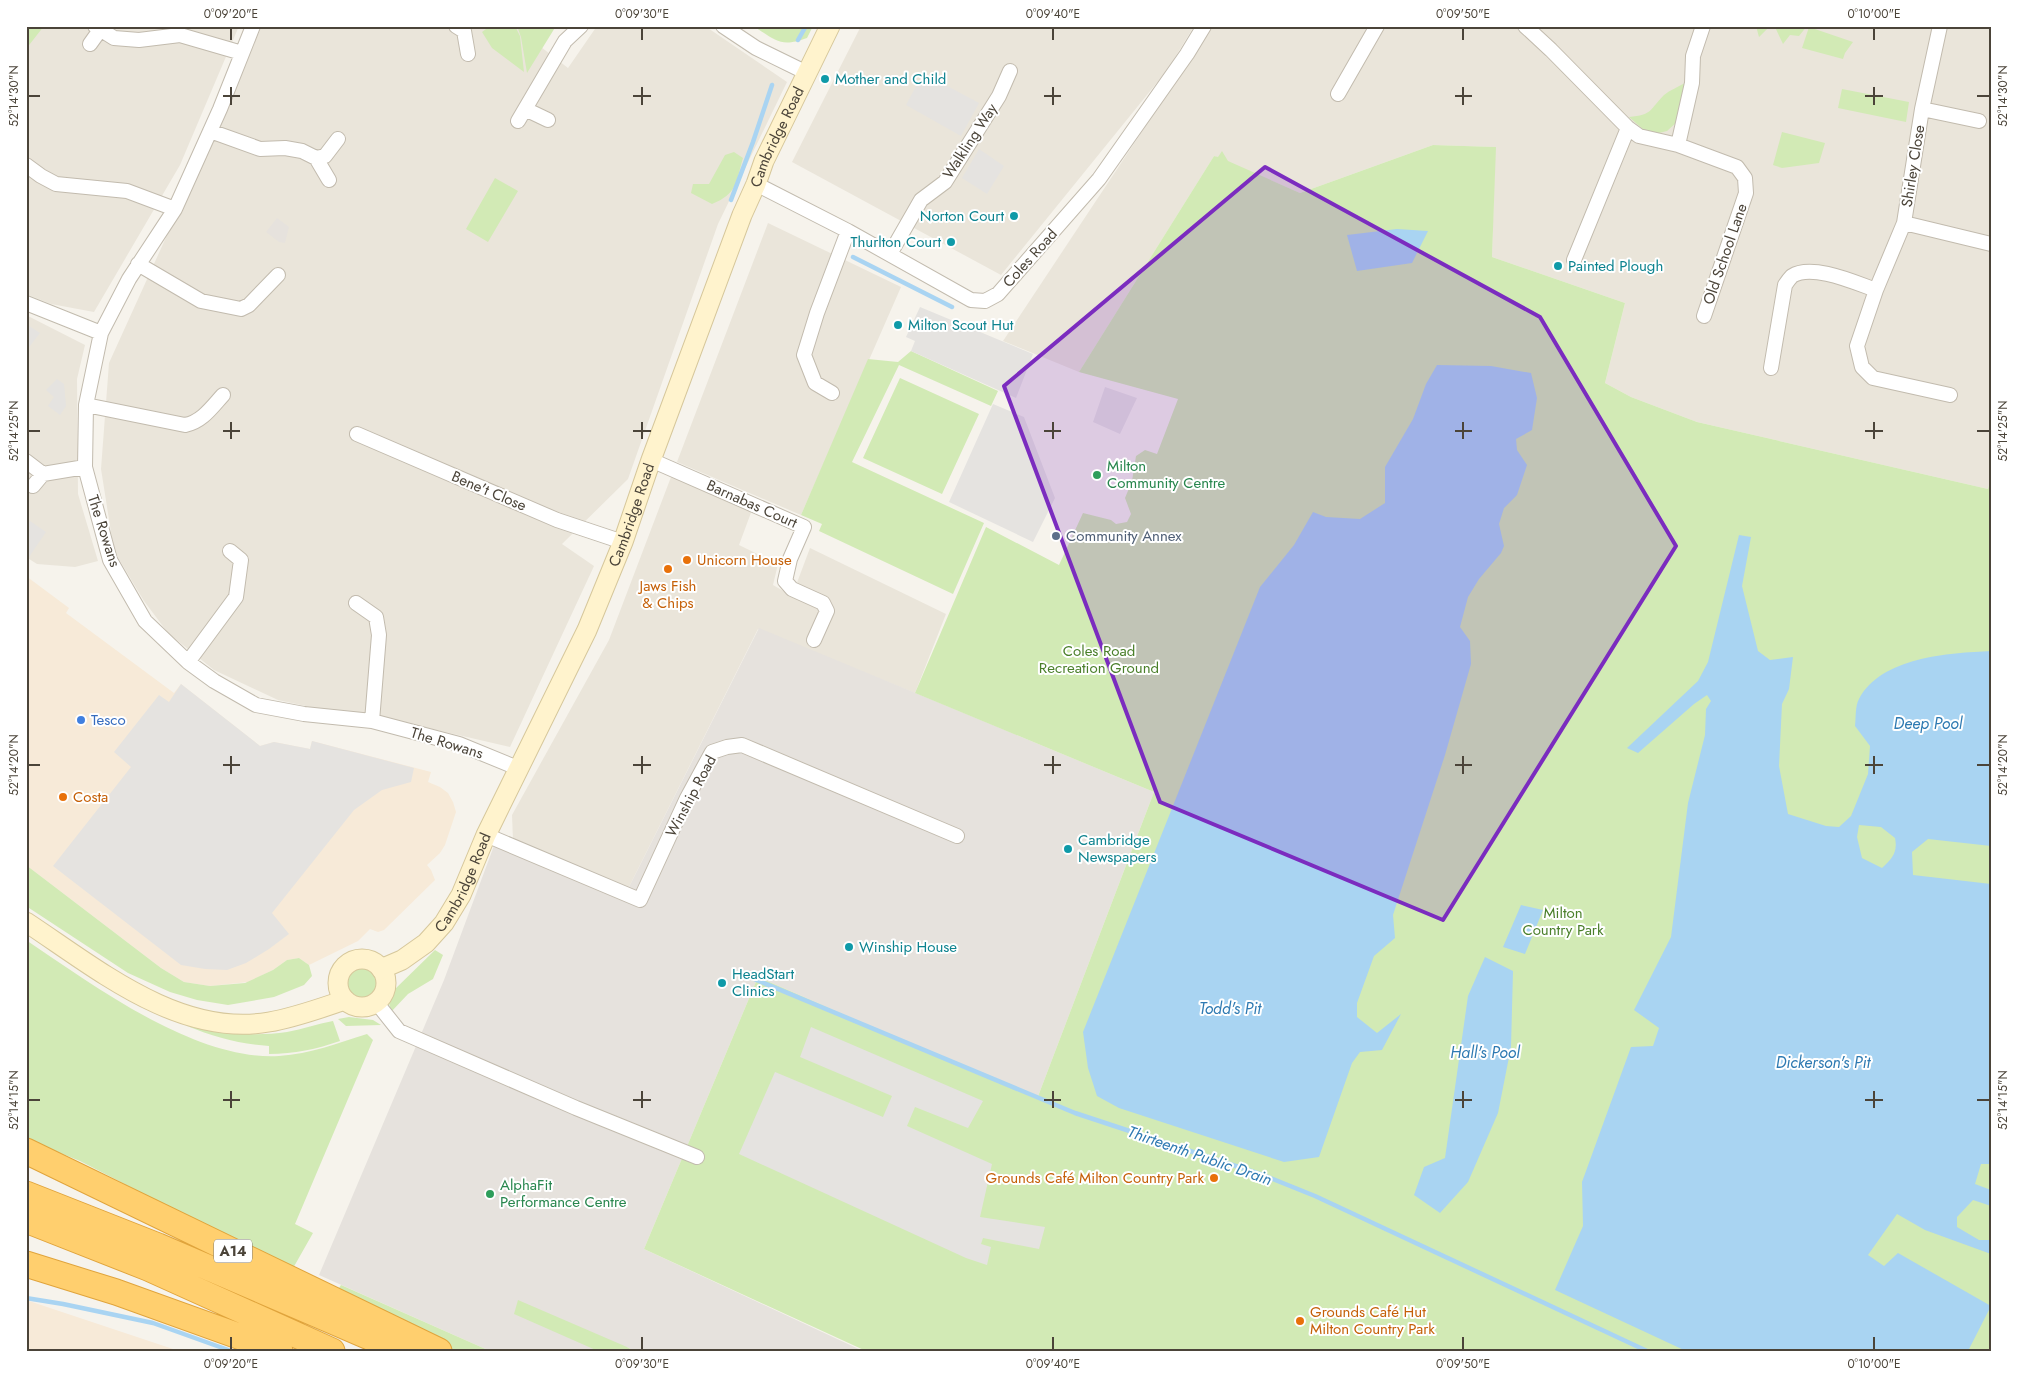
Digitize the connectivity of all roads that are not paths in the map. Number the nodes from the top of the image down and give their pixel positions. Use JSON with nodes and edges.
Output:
{"nodes":[{"id":1,"x":253,"y":26,"type":"edge"},
{"id":2,"x":581,"y":26,"type":"edge"},
{"id":3,"x":724,"y":26,"type":"edge"},
{"id":4,"x":830,"y":26,"type":"edge"},
{"id":5,"x":1204,"y":26,"type":"edge"},
{"id":6,"x":1376,"y":26,"type":"edge"},
{"id":7,"x":1524,"y":26,"type":"edge"},
{"id":8,"x":1704,"y":26,"type":"edge"},
{"id":9,"x":1940,"y":26,"type":"edge"},
{"id":10,"x":98,"y":28,"type":"edge"},
{"id":11,"x":464,"y":28,"type":"edge"},
{"id":12,"x":90,"y":44,"type":"dead end"},
{"id":13,"x":242,"y":53,"type":"junction"},
{"id":14,"x":468,"y":54,"type":"dead end"},
{"id":15,"x":1010,"y":71,"type":"dead end"},
{"id":16,"x":807,"y":73,"type":"junction"},
{"id":17,"x":1338,"y":94,"type":"dead end"},
{"id":18,"x":1922,"y":109,"type":"junction"},
{"id":19,"x":548,"y":120,"type":"dead end"},
{"id":20,"x":1979,"y":121,"type":"dead end"},
{"id":21,"x":1628,"y":128,"type":"junction"},
{"id":22,"x":210,"y":131,"type":"junction"},
{"id":23,"x":338,"y":138,"type":"dead end"},
{"id":24,"x":1678,"y":145,"type":"junction"},
{"id":25,"x":316,"y":158,"type":"junction"},
{"id":26,"x":26,"y":165,"type":"edge"},
{"id":27,"x":329,"y":180,"type":"dead end"},
{"id":28,"x":756,"y":184,"type":"junction"},
{"id":29,"x":175,"y":209,"type":"junction"},
{"id":30,"x":1904,"y":223,"type":"junction"},
{"id":31,"x":848,"y":231,"type":"junction"},
{"id":32,"x":1991,"y":244,"type":"edge"},
{"id":33,"x":890,"y":254,"type":"junction"},
{"id":34,"x":1574,"y":260,"type":"dead end"},
{"id":35,"x":138,"y":264,"type":"junction"},
{"id":36,"x":278,"y":275,"type":"dead end"},
{"id":37,"x":1876,"y":290,"type":"junction"},
{"id":38,"x":26,"y":303,"type":"edge"},
{"id":39,"x":1704,"y":316,"type":"dead end"},
{"id":40,"x":101,"y":333,"type":"junction"},
{"id":41,"x":1771,"y":368,"type":"dead end"},
{"id":42,"x":832,"y":393,"type":"dead end"},
{"id":43,"x":223,"y":395,"type":"dead end"},
{"id":44,"x":1950,"y":395,"type":"dead end"},
{"id":45,"x":86,"y":405,"type":"junction"},
{"id":46,"x":357,"y":434,"type":"dead end"},
{"id":47,"x":651,"y":460,"type":"junction"},
{"id":48,"x":26,"y":461,"type":"edge"},
{"id":49,"x":85,"y":468,"type":"junction"},
{"id":50,"x":43,"y":474,"type":"junction"},
{"id":51,"x":33,"y":486,"type":"dead end"},
{"id":52,"x":623,"y":542,"type":"junction"},
{"id":53,"x":230,"y":550,"type":"dead end"},
{"id":54,"x":356,"y":603,"type":"dead end"},
{"id":55,"x":814,"y":640,"type":"dead end"},
{"id":56,"x":188,"y":662,"type":"junction"},
{"id":57,"x":372,"y":721,"type":"junction"},
{"id":58,"x":520,"y":770,"type":"junction"},
{"id":59,"x":486,"y":835,"type":"junction"},
{"id":60,"x":957,"y":836,"type":"dead end"},
{"id":61,"x":26,"y":922,"type":"edge"},
{"id":62,"x":381,"y":969,"type":"junction"},
{"id":63,"x":345,"y":1000,"type":"junction"},
{"id":64,"x":376,"y":1002,"type":"junction"},
{"id":65,"x":26,"y":1151,"type":"edge"},
{"id":66,"x":697,"y":1157,"type":"dead end"},
{"id":67,"x":26,"y":1194,"type":"edge"},
{"id":68,"x":26,"y":1220,"type":"edge"},
{"id":69,"x":26,"y":1264,"type":"edge"},
{"id":70,"x":280,"y":1351,"type":"edge"},
{"id":71,"x":332,"y":1351,"type":"edge"},
{"id":72,"x":402,"y":1351,"type":"edge"},
{"id":73,"x":440,"y":1351,"type":"edge"}],
"edges":[{"from":1,"to":13,"type":"street","name":"The Rowans"},
{"from":2,"to":19,"type":"street"},
{"from":3,"to":16,"type":"street"},
{"from":4,"to":16,"type":"street","name":"Cambridge Road"},
{"from":5,"to":33,"type":"street","name":"Coles Road"},
{"from":6,"to":17,"type":"street"},
{"from":7,"to":21,"type":"street","name":"Old School Lane"},
{"from":8,"to":24,"type":"street"},
{"from":9,"to":18,"type":"street","name":"Shirley Close"},
{"from":10,"to":12,"type":"street"},
{"from":10,"to":13,"type":"street"},
{"from":11,"to":14,"type":"street"},
{"from":13,"to":22,"type":"street","name":"The Rowans"},
{"from":15,"to":33,"type":"street","name":"Walkling Way"},
{"from":16,"to":28,"type":"street","name":"Cambridge Road"},
{"from":18,"to":20,"type":"street","name":"Shirley Close"},
{"from":18,"to":30,"type":"street","name":"Shirley Close"},
{"from":21,"to":24,"type":"street","name":"Old School Lane"},
{"from":21,"to":34,"type":"street"},
{"from":22,"to":25,"type":"street"},
{"from":22,"to":29,"type":"street","name":"The Rowans"},
{"from":23,"to":25,"type":"street"},
{"from":24,"to":39,"type":"street","name":"Old School Lane"},
{"from":25,"to":27,"type":"street"},
{"from":26,"to":29,"type":"street"},
{"from":28,"to":31,"type":"street","name":"Coles Road"},
{"from":28,"to":47,"type":"street","name":"Cambridge Road"},
{"from":29,"to":35,"type":"street","name":"The Rowans"},
{"from":30,"to":32,"type":"street","name":"Shirley Close"},
{"from":30,"to":37,"type":"street","name":"Shirley Close"},
{"from":31,"to":33,"type":"street","name":"Coles Road"},
{"from":31,"to":42,"type":"street"},
{"from":35,"to":36,"type":"street"},
{"from":35,"to":40,"type":"street","name":"The Rowans"},
{"from":37,"to":41,"type":"street"},
{"from":37,"to":44,"type":"street","name":"Shirley Close"},
{"from":38,"to":40,"type":"street"},
{"from":40,"to":45,"type":"street","name":"The Rowans"},
{"from":43,"to":45,"type":"street"},
{"from":45,"to":49,"type":"street","name":"The Rowans"},
{"from":46,"to":52,"type":"street","name":"Bene't Close"},
{"from":47,"to":52,"type":"street","name":"Cambridge Road"},
{"from":47,"to":55,"type":"street","name":"Barnabas Court"},
{"from":48,"to":50,"type":"street"},
{"from":49,"to":50,"type":"street"},
{"from":49,"to":56,"type":"street","name":"The Rowans"},
{"from":50,"to":51,"type":"street"},
{"from":52,"to":58,"type":"street","name":"Cambridge Road"},
{"from":53,"to":56,"type":"street"},
{"from":54,"to":57,"type":"street"},
{"from":56,"to":57,"type":"street","name":"The Rowans"},
{"from":57,"to":58,"type":"street","name":"The Rowans"},
{"from":58,"to":59,"type":"street","name":"Cambridge Road"},
{"from":59,"to":60,"type":"street","name":"Winship Road"},
{"from":59,"to":62,"type":"street","name":"Cambridge Road"},
{"from":61,"to":63,"type":"street"},
{"from":62,"to":63,"type":"street"},
{"from":62,"to":64,"type":"street"},
{"from":63,"to":64,"type":"street"},
{"from":64,"to":66,"type":"street"},
{"from":65,"to":73,"type":"highway","number":"A14"},
{"from":67,"to":72,"type":"highway","number":"A14"},
{"from":68,"to":71,"type":"highway"},
{"from":69,"to":70,"type":"highway"}]}
